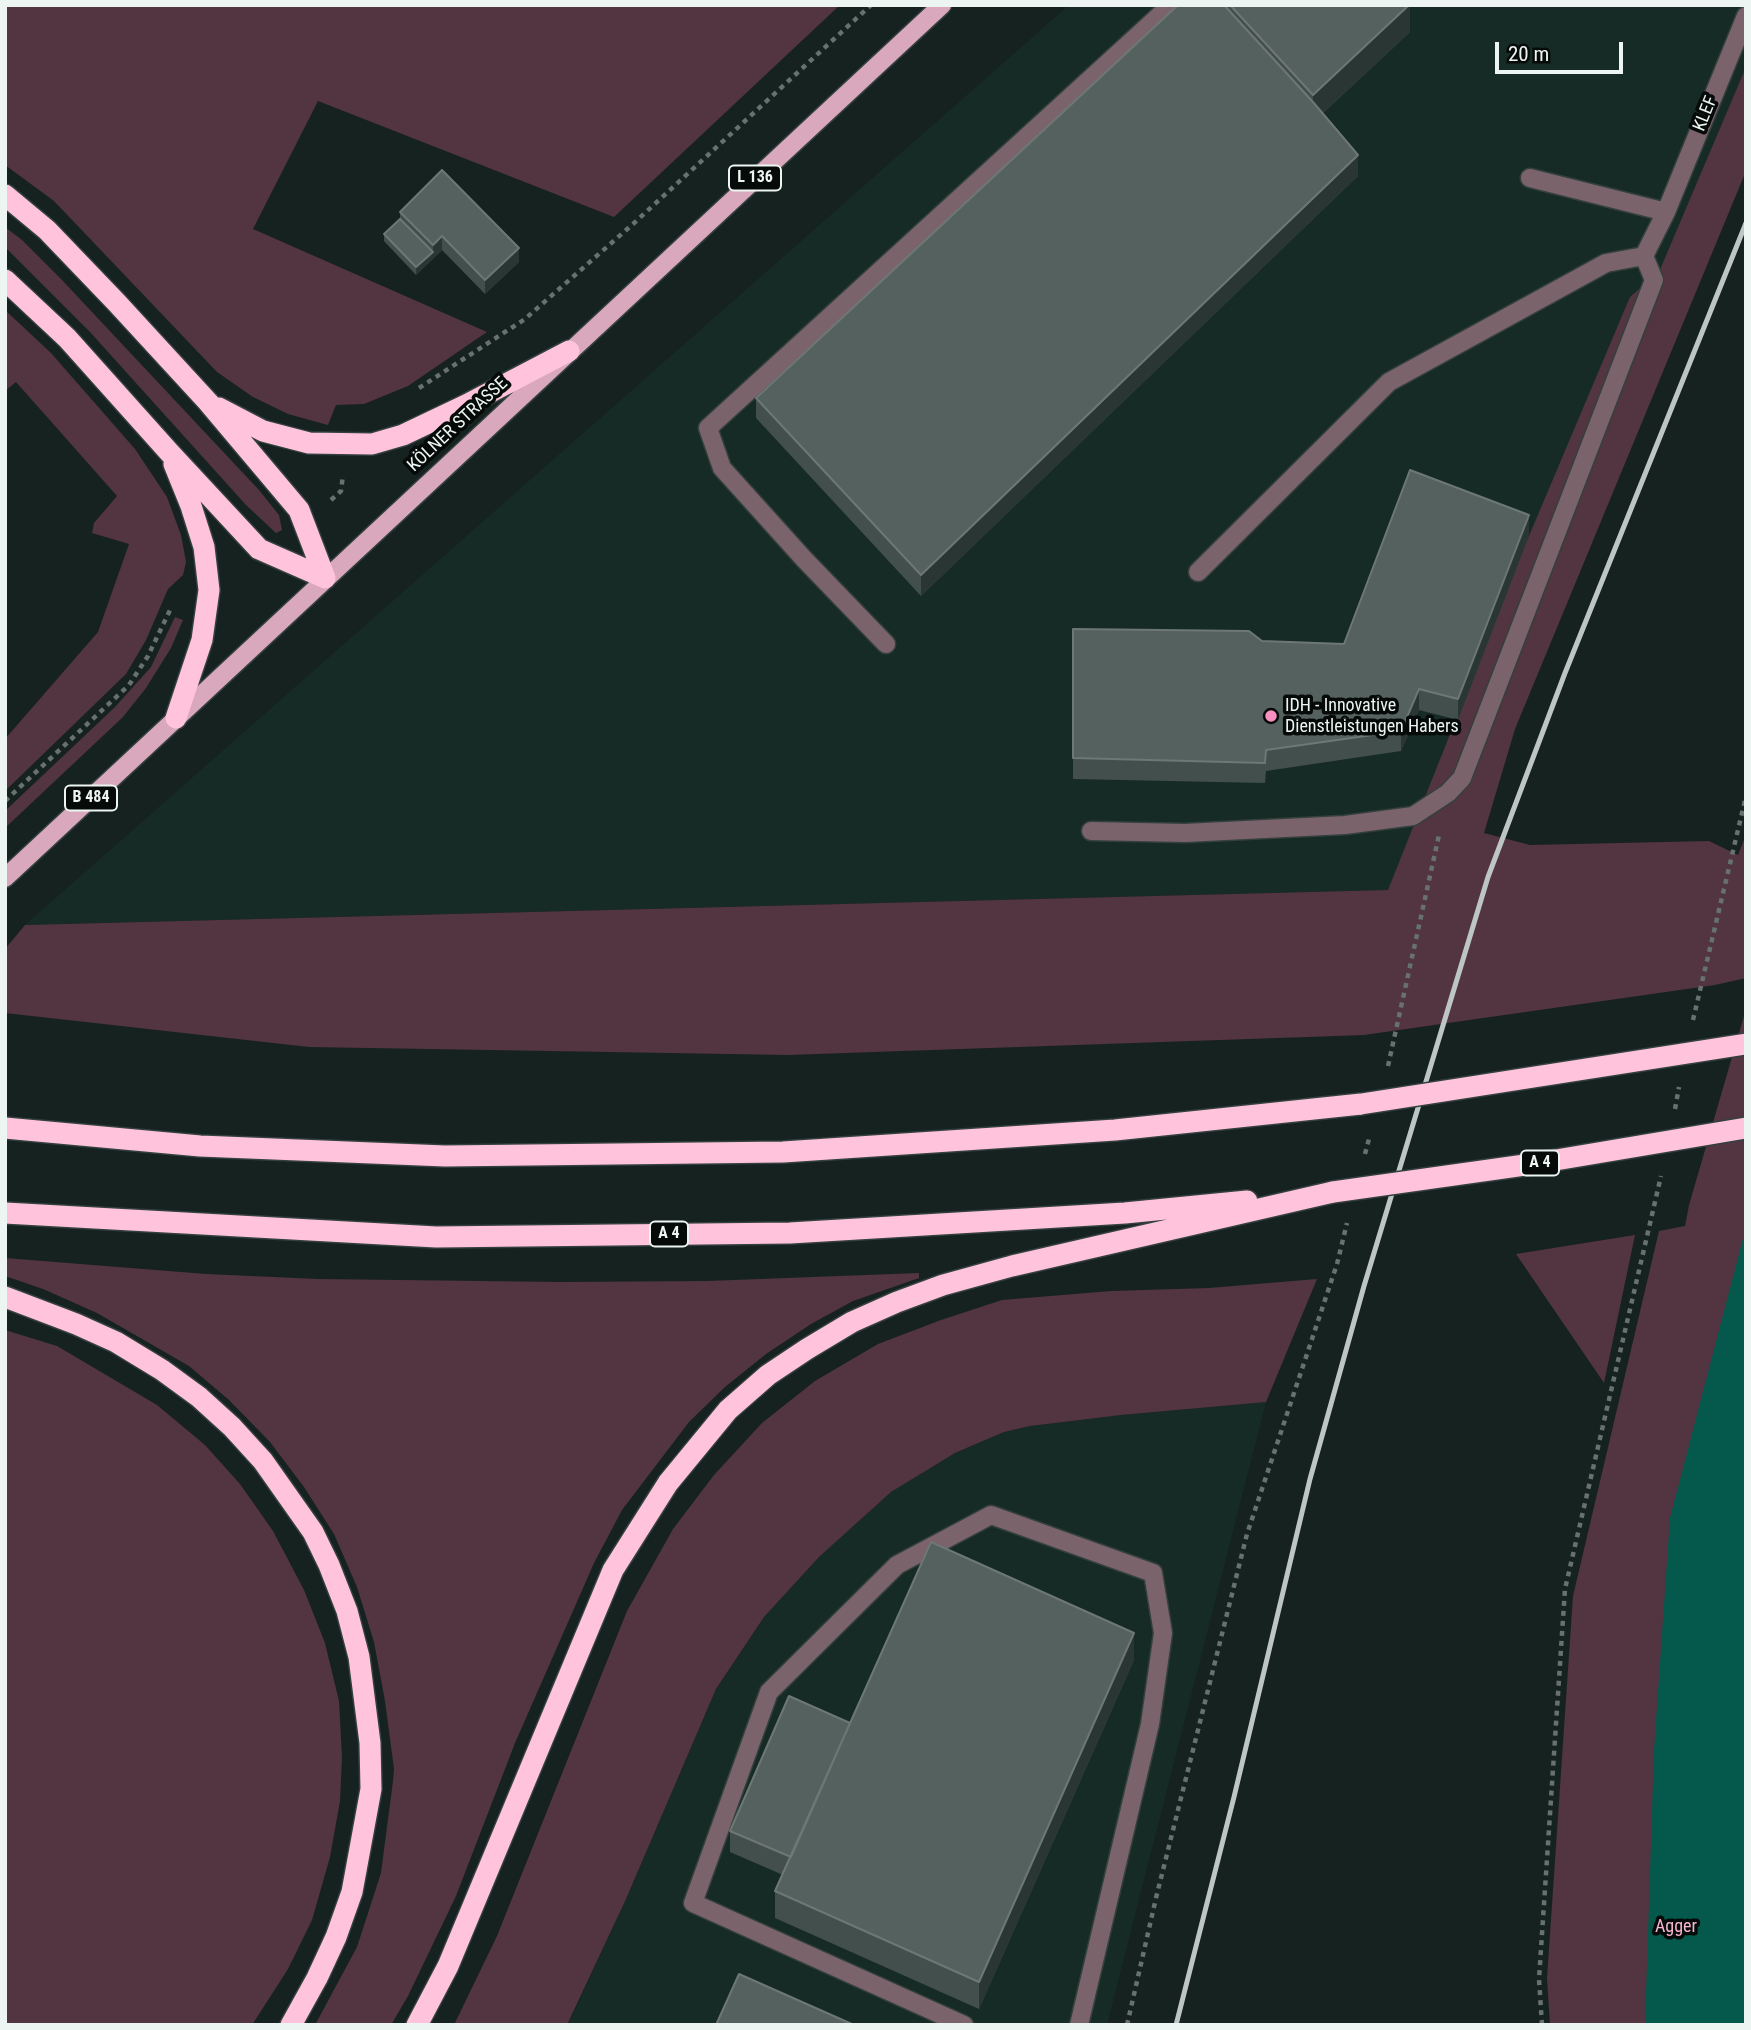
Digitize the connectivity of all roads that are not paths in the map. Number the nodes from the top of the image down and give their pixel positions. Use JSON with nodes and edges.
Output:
{"nodes":[{"id":1,"x":942,"y":5,"type":"edge"},
{"id":2,"x":1171,"y":5,"type":"edge"},
{"id":3,"x":1746,"y":16,"type":"edge"},
{"id":4,"x":1530,"y":178,"type":"dead end"},
{"id":5,"x":5,"y":195,"type":"edge"},
{"id":6,"x":1666,"y":212,"type":"junction"},
{"id":7,"x":1644,"y":256,"type":"junction"},
{"id":8,"x":5,"y":280,"type":"edge"},
{"id":9,"x":569,"y":351,"type":"junction"},
{"id":10,"x":208,"y":402,"type":"junction"},
{"id":11,"x":169,"y":453,"type":"junction"},
{"id":12,"x":1198,"y":572,"type":"dead end"},
{"id":13,"x":325,"y":578,"type":"junction"},
{"id":14,"x":886,"y":644,"type":"dead end"},
{"id":15,"x":176,"y":718,"type":"junction"},
{"id":16,"x":1091,"y":831,"type":"dead end"},
{"id":17,"x":5,"y":878,"type":"edge"},
{"id":18,"x":1746,"y":1044,"type":"edge"},
{"id":19,"x":5,"y":1128,"type":"edge"},
{"id":20,"x":1746,"y":1128,"type":"edge"},
{"id":21,"x":1333,"y":1192,"type":"junction"},
{"id":22,"x":5,"y":1213,"type":"edge"},
{"id":23,"x":5,"y":1297,"type":"edge"},
{"id":24,"x":290,"y":2025,"type":"edge"},
{"id":25,"x":417,"y":2025,"type":"edge"},
{"id":26,"x":964,"y":2025,"type":"edge"},
{"id":27,"x":1079,"y":2025,"type":"edge"}],
"edges":[{"from":1,"to":9,"type":"main road","name":"KÖLNER STRASSE","number":"L 136"},
{"from":2,"to":14,"type":"lane"},
{"from":3,"to":6,"type":"lane","name":"KLEF"},
{"from":4,"to":6,"type":"lane"},
{"from":5,"to":10,"type":"highway"},
{"from":6,"to":7,"type":"lane","name":"KLEF"},
{"from":7,"to":12,"type":"lane"},
{"from":7,"to":16,"type":"lane"},
{"from":8,"to":11,"type":"highway"},
{"from":9,"to":10,"type":"highway"},
{"from":9,"to":13,"type":"main road","name":"KÖLNER STRASSE","number":"L 136"},
{"from":10,"to":13,"type":"highway"},
{"from":11,"to":13,"type":"highway"},
{"from":11,"to":15,"type":"highway"},
{"from":13,"to":15,"type":"main road","name":"KÖLNER STRASSE","number":"B 484"},
{"from":15,"to":17,"type":"main road","name":"KÖLNER STRASSE","number":"B 484"},
{"from":18,"to":19,"type":"highway","bridge":true},
{"from":20,"to":21,"type":"highway","number":"A 4","bridge":true},
{"from":21,"to":22,"type":"highway","number":"A 4"},
{"from":21,"to":25,"type":"highway"},
{"from":23,"to":24,"type":"highway"},
{"from":26,"to":27,"type":"lane"}]}
